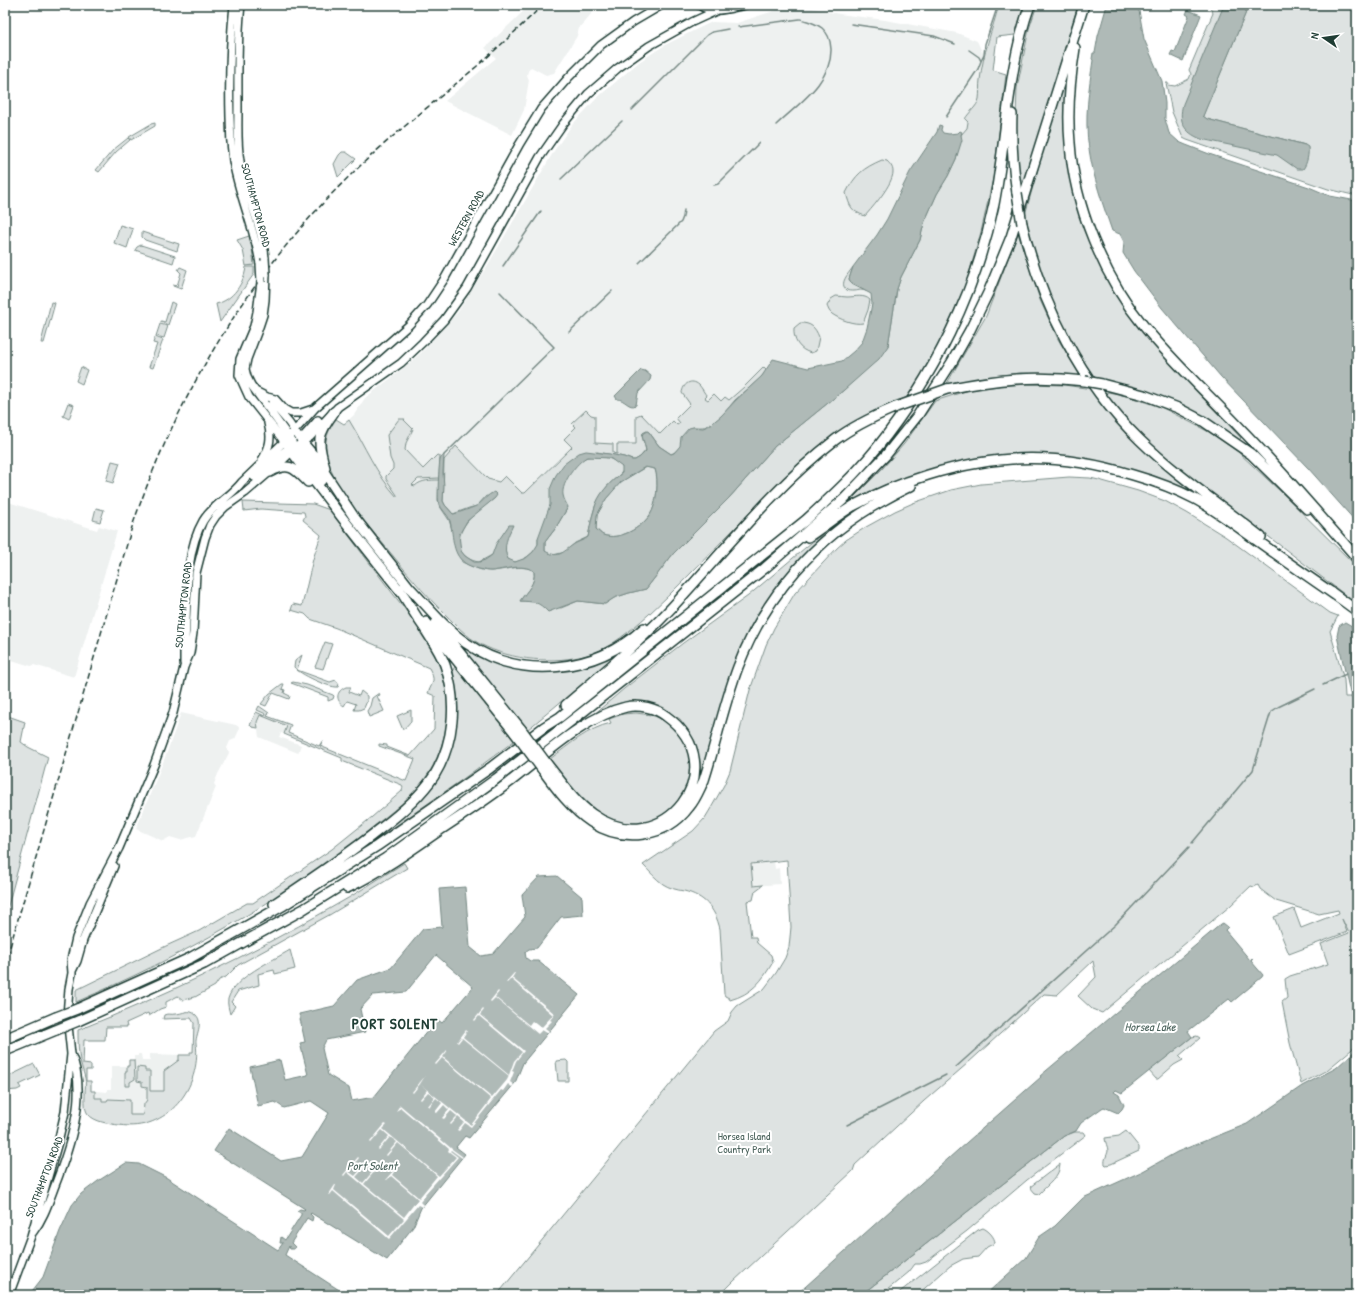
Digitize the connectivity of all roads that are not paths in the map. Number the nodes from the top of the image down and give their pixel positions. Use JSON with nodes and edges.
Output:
{"nodes":[{"id":1,"x":234,"y":5,"type":"edge"},
{"id":2,"x":240,"y":5,"type":"edge"},
{"id":3,"x":662,"y":5,"type":"edge"},
{"id":4,"x":699,"y":5,"type":"edge"},
{"id":5,"x":745,"y":5,"type":"edge"},
{"id":6,"x":1030,"y":5,"type":"edge"},
{"id":7,"x":1084,"y":5,"type":"edge"},
{"id":8,"x":716,"y":11,"type":"junction"},
{"id":9,"x":1016,"y":58,"type":"junction"},
{"id":10,"x":257,"y":392,"type":"junction"},
{"id":11,"x":267,"y":397,"type":"junction"},
{"id":12,"x":315,"y":408,"type":"junction"},
{"id":13,"x":336,"y":409,"type":"junction"},
{"id":14,"x":268,"y":420,"type":"junction"},
{"id":15,"x":295,"y":440,"type":"junction"},
{"id":16,"x":952,"y":468,"type":"junction"},
{"id":17,"x":257,"y":469,"type":"junction"},
{"id":18,"x":270,"y":472,"type":"junction"},
{"id":19,"x":329,"y":479,"type":"junction"},
{"id":20,"x":238,"y":488,"type":"junction"},
{"id":21,"x":325,"y":494,"type":"junction"},
{"id":22,"x":1357,"y":558,"type":"edge"},
{"id":23,"x":765,"y":568,"type":"junction"},
{"id":24,"x":704,"y":571,"type":"junction"},
{"id":25,"x":405,"y":583,"type":"junction"},
{"id":26,"x":402,"y":593,"type":"junction"},
{"id":27,"x":1335,"y":595,"type":"junction"},
{"id":28,"x":1357,"y":612,"type":"edge"},
{"id":29,"x":184,"y":668,"type":"junction"},
{"id":30,"x":544,"y":726,"type":"junction"},
{"id":31,"x":518,"y":731,"type":"junction"},
{"id":32,"x":544,"y":766,"type":"junction"},
{"id":33,"x":119,"y":848,"type":"junction"},
{"id":34,"x":87,"y":909,"type":"junction"},
{"id":35,"x":302,"y":910,"type":"junction"},
{"id":36,"x":91,"y":917,"type":"junction"},
{"id":37,"x":214,"y":945,"type":"junction"},
{"id":38,"x":72,"y":955,"type":"junction"},
{"id":39,"x":72,"y":973,"type":"junction"},
{"id":40,"x":5,"y":1039,"type":"edge"},
{"id":41,"x":5,"y":1051,"type":"edge"},
{"id":42,"x":71,"y":1054,"type":"junction"},
{"id":43,"x":31,"y":1236,"type":"junction"},
{"id":44,"x":9,"y":1295,"type":"edge"}],
"edges":[{"from":1,"to":14,"type":"main road","name":"SOUTHAMPTON ROAD","bridge":true},
{"from":2,"to":10,"type":"main road","name":"SOUTHAMPTON ROAD","bridge":true},
{"from":3,"to":12,"type":"main road","name":"WESTERN ROAD"},
{"from":4,"to":8,"type":"main road"},
{"from":5,"to":8,"type":"main road"},
{"from":6,"to":9,"type":"highway"},
{"from":7,"to":22,"type":"highway"},
{"from":7,"to":23,"type":"highway"},
{"from":8,"to":13,"type":"main road"},
{"from":9,"to":27,"type":"highway","bridge":true},
{"from":9,"to":30,"type":"highway"},
{"from":10,"to":11,"type":"main road"},
{"from":10,"to":15,"type":"main road","name":"SOUTHAMPTON ROAD"},
{"from":11,"to":12,"type":"main road"},
{"from":11,"to":15,"type":"main road"},
{"from":12,"to":15,"type":"main road","name":"WESTERN ROAD"},
{"from":13,"to":15,"type":"main road"},
{"from":13,"to":19,"type":"highway"},
{"from":14,"to":15,"type":"main road","name":"SOUTHAMPTON ROAD"},
{"from":14,"to":17,"type":"main road"},
{"from":15,"to":17,"type":"main road","name":"SOUTHAMPTON ROAD"},
{"from":15,"to":18,"type":"main road","name":"SOUTHAMPTON ROAD"},
{"from":15,"to":19,"type":"highway"},
{"from":15,"to":20,"type":"main road"},
{"from":15,"to":21,"type":"highway"},
{"from":16,"to":23,"type":"highway"},
{"from":16,"to":27,"type":"highway"},
{"from":16,"to":32,"type":"highway"},
{"from":17,"to":20,"type":"main road","name":"SOUTHAMPTON ROAD"},
{"from":18,"to":21,"type":"highway"},
{"from":18,"to":29,"type":"main road","name":"SOUTHAMPTON ROAD"},
{"from":19,"to":25,"type":"highway"},
{"from":20,"to":29,"type":"main road","name":"SOUTHAMPTON ROAD"},
{"from":21,"to":26,"type":"highway"},
{"from":22,"to":24,"type":"highway","bridge":true},
{"from":23,"to":35,"type":"highway"},
{"from":24,"to":25,"type":"highway"},
{"from":24,"to":30,"type":"highway"},
{"from":25,"to":31,"type":"highway"},
{"from":26,"to":31,"type":"highway"},
{"from":26,"to":37,"type":"highway"},
{"from":27,"to":28,"type":"highway"},
{"from":29,"to":33,"type":"main road","name":"SOUTHAMPTON ROAD"},
{"from":30,"to":37,"type":"highway"},
{"from":31,"to":32,"type":"highway","bridge":true},
{"from":32,"to":35,"type":"highway"},
{"from":33,"to":34,"type":"main road","name":"SOUTHAMPTON ROAD"},
{"from":33,"to":36,"type":"main road","name":"SOUTHAMPTON ROAD"},
{"from":34,"to":36,"type":"main road"},
{"from":34,"to":38,"type":"main road","name":"SOUTHAMPTON ROAD"},
{"from":35,"to":41,"type":"highway","bridge":true},
{"from":36,"to":38,"type":"main road"},
{"from":36,"to":39,"type":"main road","name":"SOUTHAMPTON ROAD"},
{"from":37,"to":40,"type":"highway","bridge":true},
{"from":38,"to":39,"type":"main road","name":"SOUTHAMPTON ROAD"},
{"from":39,"to":42,"type":"main road","name":"SOUTHAMPTON ROAD"},
{"from":42,"to":43,"type":"main road","name":"SOUTHAMPTON ROAD"},
{"from":42,"to":43,"type":"main road","name":"SOUTHAMPTON ROAD"},
{"from":43,"to":44,"type":"main road","name":"SOUTHAMPTON ROAD"}]}
